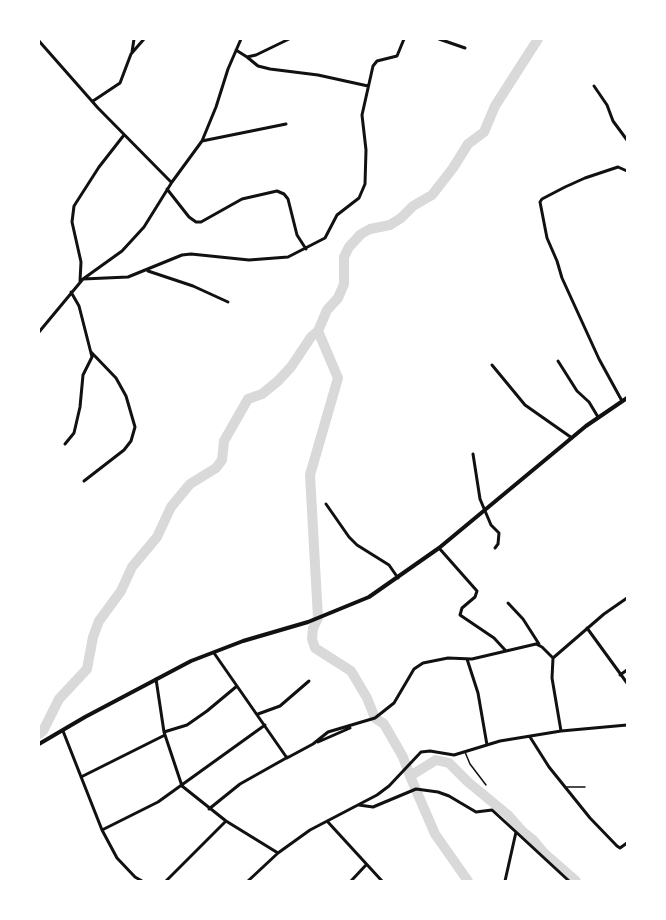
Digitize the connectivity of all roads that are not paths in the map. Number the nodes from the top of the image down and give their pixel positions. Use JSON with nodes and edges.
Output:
{"nodes":[{"id":1,"x":134,"y":39,"type":"edge"},
{"id":2,"x":144,"y":39,"type":"edge"},
{"id":3,"x":241,"y":39,"type":"edge"},
{"id":4,"x":289,"y":39,"type":"edge"},
{"id":5,"x":404,"y":39,"type":"edge"},
{"id":6,"x":440,"y":39,"type":"edge"},
{"id":7,"x":39,"y":41,"type":"edge"},
{"id":8,"x":465,"y":48,"type":"dead end"},
{"id":9,"x":236,"y":50,"type":"junction"},
{"id":10,"x":131,"y":54,"type":"junction"},
{"id":11,"x":247,"y":57,"type":"junction"},
{"id":12,"x":368,"y":86,"type":"junction"},
{"id":13,"x":594,"y":86,"type":"dead end"},
{"id":14,"x":93,"y":100,"type":"junction"},
{"id":15,"x":286,"y":124,"type":"dead end"},
{"id":16,"x":124,"y":135,"type":"junction"},
{"id":17,"x":627,"y":140,"type":"edge"},
{"id":18,"x":202,"y":141,"type":"junction"},
{"id":19,"x":627,"y":171,"type":"edge"},
{"id":20,"x":172,"y":182,"type":"junction"},
{"id":21,"x":167,"y":189,"type":"junction"},
{"id":22,"x":306,"y":249,"type":"junction"},
{"id":23,"x":146,"y":270,"type":"junction"},
{"id":24,"x":83,"y":279,"type":"junction"},
{"id":25,"x":79,"y":283,"type":"junction"},
{"id":26,"x":71,"y":292,"type":"junction"},
{"id":27,"x":228,"y":302,"type":"dead end"},
{"id":28,"x":39,"y":332,"type":"edge"},
{"id":29,"x":91,"y":352,"type":"junction"},
{"id":30,"x":558,"y":361,"type":"dead end"},
{"id":31,"x":492,"y":365,"type":"dead end"},
{"id":32,"x":625,"y":400,"type":"edge"},
{"id":33,"x":598,"y":417,"type":"junction"},
{"id":34,"x":572,"y":438,"type":"junction"},
{"id":35,"x":64,"y":444,"type":"dead end"},
{"id":36,"x":473,"y":454,"type":"dead end"},
{"id":37,"x":84,"y":481,"type":"dead end"},
{"id":38,"x":326,"y":504,"type":"dead end"},
{"id":39,"x":485,"y":511,"type":"junction"},
{"id":40,"x":439,"y":548,"type":"junction"},
{"id":41,"x":495,"y":548,"type":"dead end"},
{"id":42,"x":398,"y":578,"type":"junction"},
{"id":43,"x":627,"y":598,"type":"edge"},
{"id":44,"x":508,"y":603,"type":"dead end"},
{"id":45,"x":587,"y":628,"type":"junction"},
{"id":46,"x":539,"y":644,"type":"junction"},
{"id":47,"x":506,"y":651,"type":"junction"},
{"id":48,"x":214,"y":652,"type":"junction"},
{"id":49,"x":553,"y":658,"type":"junction"},
{"id":50,"x":467,"y":659,"type":"junction"},
{"id":51,"x":627,"y":669,"type":"edge"},
{"id":52,"x":620,"y":675,"type":"junction"},
{"id":53,"x":156,"y":679,"type":"junction"},
{"id":54,"x":309,"y":681,"type":"dead end"},
{"id":55,"x":627,"y":683,"type":"edge"},
{"id":56,"x":237,"y":686,"type":"junction"},
{"id":57,"x":257,"y":714,"type":"junction"},
{"id":58,"x":265,"y":725,"type":"junction"},
{"id":59,"x":627,"y":725,"type":"edge"},
{"id":60,"x":63,"y":731,"type":"junction"},
{"id":61,"x":561,"y":731,"type":"junction"},
{"id":62,"x":164,"y":734,"type":"junction"},
{"id":63,"x":530,"y":736,"type":"junction"},
{"id":64,"x":39,"y":744,"type":"edge"},
{"id":65,"x":487,"y":745,"type":"junction"},
{"id":66,"x":464,"y":751,"type":"junction"},
{"id":67,"x":287,"y":758,"type":"junction"},
{"id":68,"x":81,"y":777,"type":"junction"},
{"id":69,"x":486,"y":785,"type":"dead end"},
{"id":70,"x":182,"y":786,"type":"junction"},
{"id":71,"x":563,"y":786,"type":"junction"},
{"id":72,"x":585,"y":787,"type":"dead end"},
{"id":73,"x":357,"y":805,"type":"junction"},
{"id":74,"x":209,"y":809,"type":"junction"},
{"id":75,"x":226,"y":821,"type":"junction"},
{"id":76,"x":327,"y":821,"type":"junction"},
{"id":77,"x":102,"y":830,"type":"junction"},
{"id":78,"x":516,"y":832,"type":"junction"},
{"id":79,"x":627,"y":843,"type":"edge"},
{"id":80,"x":278,"y":853,"type":"junction"},
{"id":81,"x":366,"y":865,"type":"junction"},
{"id":82,"x":142,"y":881,"type":"edge"},
{"id":83,"x":166,"y":881,"type":"edge"},
{"id":84,"x":248,"y":881,"type":"edge"},
{"id":85,"x":351,"y":881,"type":"edge"},
{"id":86,"x":382,"y":881,"type":"edge"},
{"id":87,"x":505,"y":881,"type":"edge"},
{"id":88,"x":569,"y":881,"type":"edge"}],
"edges":[{"from":1,"to":10,"type":"street"},
{"from":2,"to":10,"type":"street"},
{"from":3,"to":9,"type":"street"},
{"from":4,"to":11,"type":"street"},
{"from":5,"to":12,"type":"street"},
{"from":6,"to":8,"type":"street"},
{"from":7,"to":14,"type":"street"},
{"from":9,"to":11,"type":"street"},
{"from":9,"to":18,"type":"street"},
{"from":10,"to":14,"type":"street"},
{"from":11,"to":12,"type":"street"},
{"from":12,"to":22,"type":"street"},
{"from":13,"to":17,"type":"street"},
{"from":14,"to":16,"type":"street"},
{"from":15,"to":18,"type":"street"},
{"from":16,"to":20,"type":"street"},
{"from":16,"to":25,"type":"street"},
{"from":18,"to":20,"type":"street"},
{"from":19,"to":32,"type":"street"},
{"from":20,"to":21,"type":"street"},
{"from":21,"to":22,"type":"street"},
{"from":21,"to":24,"type":"street"},
{"from":22,"to":23,"type":"street"},
{"from":23,"to":24,"type":"street"},
{"from":23,"to":27,"type":"street"},
{"from":24,"to":25,"type":"street"},
{"from":25,"to":26,"type":"street"},
{"from":26,"to":28,"type":"street"},
{"from":26,"to":29,"type":"street"},
{"from":29,"to":35,"type":"street"},
{"from":29,"to":37,"type":"street"},
{"from":30,"to":33,"type":"street"},
{"from":31,"to":34,"type":"street"},
{"from":32,"to":33,"type":"street"},
{"from":33,"to":34,"type":"street"},
{"from":34,"to":39,"type":"street"},
{"from":36,"to":39,"type":"street"},
{"from":38,"to":42,"type":"street"},
{"from":39,"to":40,"type":"street"},
{"from":39,"to":41,"type":"street"},
{"from":40,"to":42,"type":"street"},
{"from":40,"to":47,"type":"street"},
{"from":42,"to":48,"type":"street"},
{"from":43,"to":45,"type":"street"},
{"from":44,"to":46,"type":"street"},
{"from":45,"to":49,"type":"street"},
{"from":45,"to":52,"type":"street"},
{"from":46,"to":47,"type":"street"},
{"from":46,"to":49,"type":"street"},
{"from":47,"to":50,"type":"street"},
{"from":48,"to":53,"type":"street"},
{"from":48,"to":56,"type":"street"},
{"from":49,"to":61,"type":"street"},
{"from":50,"to":65,"type":"street"},
{"from":50,"to":67,"type":"street"},
{"from":51,"to":52,"type":"street"},
{"from":52,"to":55,"type":"street"},
{"from":53,"to":60,"type":"street"},
{"from":53,"to":62,"type":"street"},
{"from":54,"to":57,"type":"street"},
{"from":56,"to":57,"type":"street"},
{"from":56,"to":62,"type":"street"},
{"from":57,"to":58,"type":"street"},
{"from":58,"to":67,"type":"street"},
{"from":58,"to":70,"type":"street"},
{"from":59,"to":61,"type":"street"},
{"from":60,"to":64,"type":"street"},
{"from":60,"to":68,"type":"street"},
{"from":61,"to":63,"type":"street"},
{"from":62,"to":68,"type":"street"},
{"from":62,"to":70,"type":"street"},
{"from":63,"to":65,"type":"street"},
{"from":63,"to":71,"type":"street"},
{"from":65,"to":66,"type":"street"},
{"from":66,"to":69,"type":"lane"},
{"from":66,"to":73,"type":"street"},
{"from":67,"to":74,"type":"street"},
{"from":68,"to":77,"type":"street"},
{"from":70,"to":74,"type":"street"},
{"from":70,"to":77,"type":"street"},
{"from":71,"to":72,"type":"lane"},
{"from":71,"to":79,"type":"street"},
{"from":73,"to":76,"type":"street"},
{"from":73,"to":78,"type":"street"},
{"from":74,"to":75,"type":"street"},
{"from":75,"to":80,"type":"street"},
{"from":75,"to":83,"type":"street"},
{"from":76,"to":80,"type":"street"},
{"from":76,"to":81,"type":"street"},
{"from":77,"to":82,"type":"street"},
{"from":78,"to":87,"type":"street"},
{"from":78,"to":88,"type":"street"},
{"from":80,"to":84,"type":"street"},
{"from":81,"to":85,"type":"street"},
{"from":81,"to":86,"type":"street"}]}
